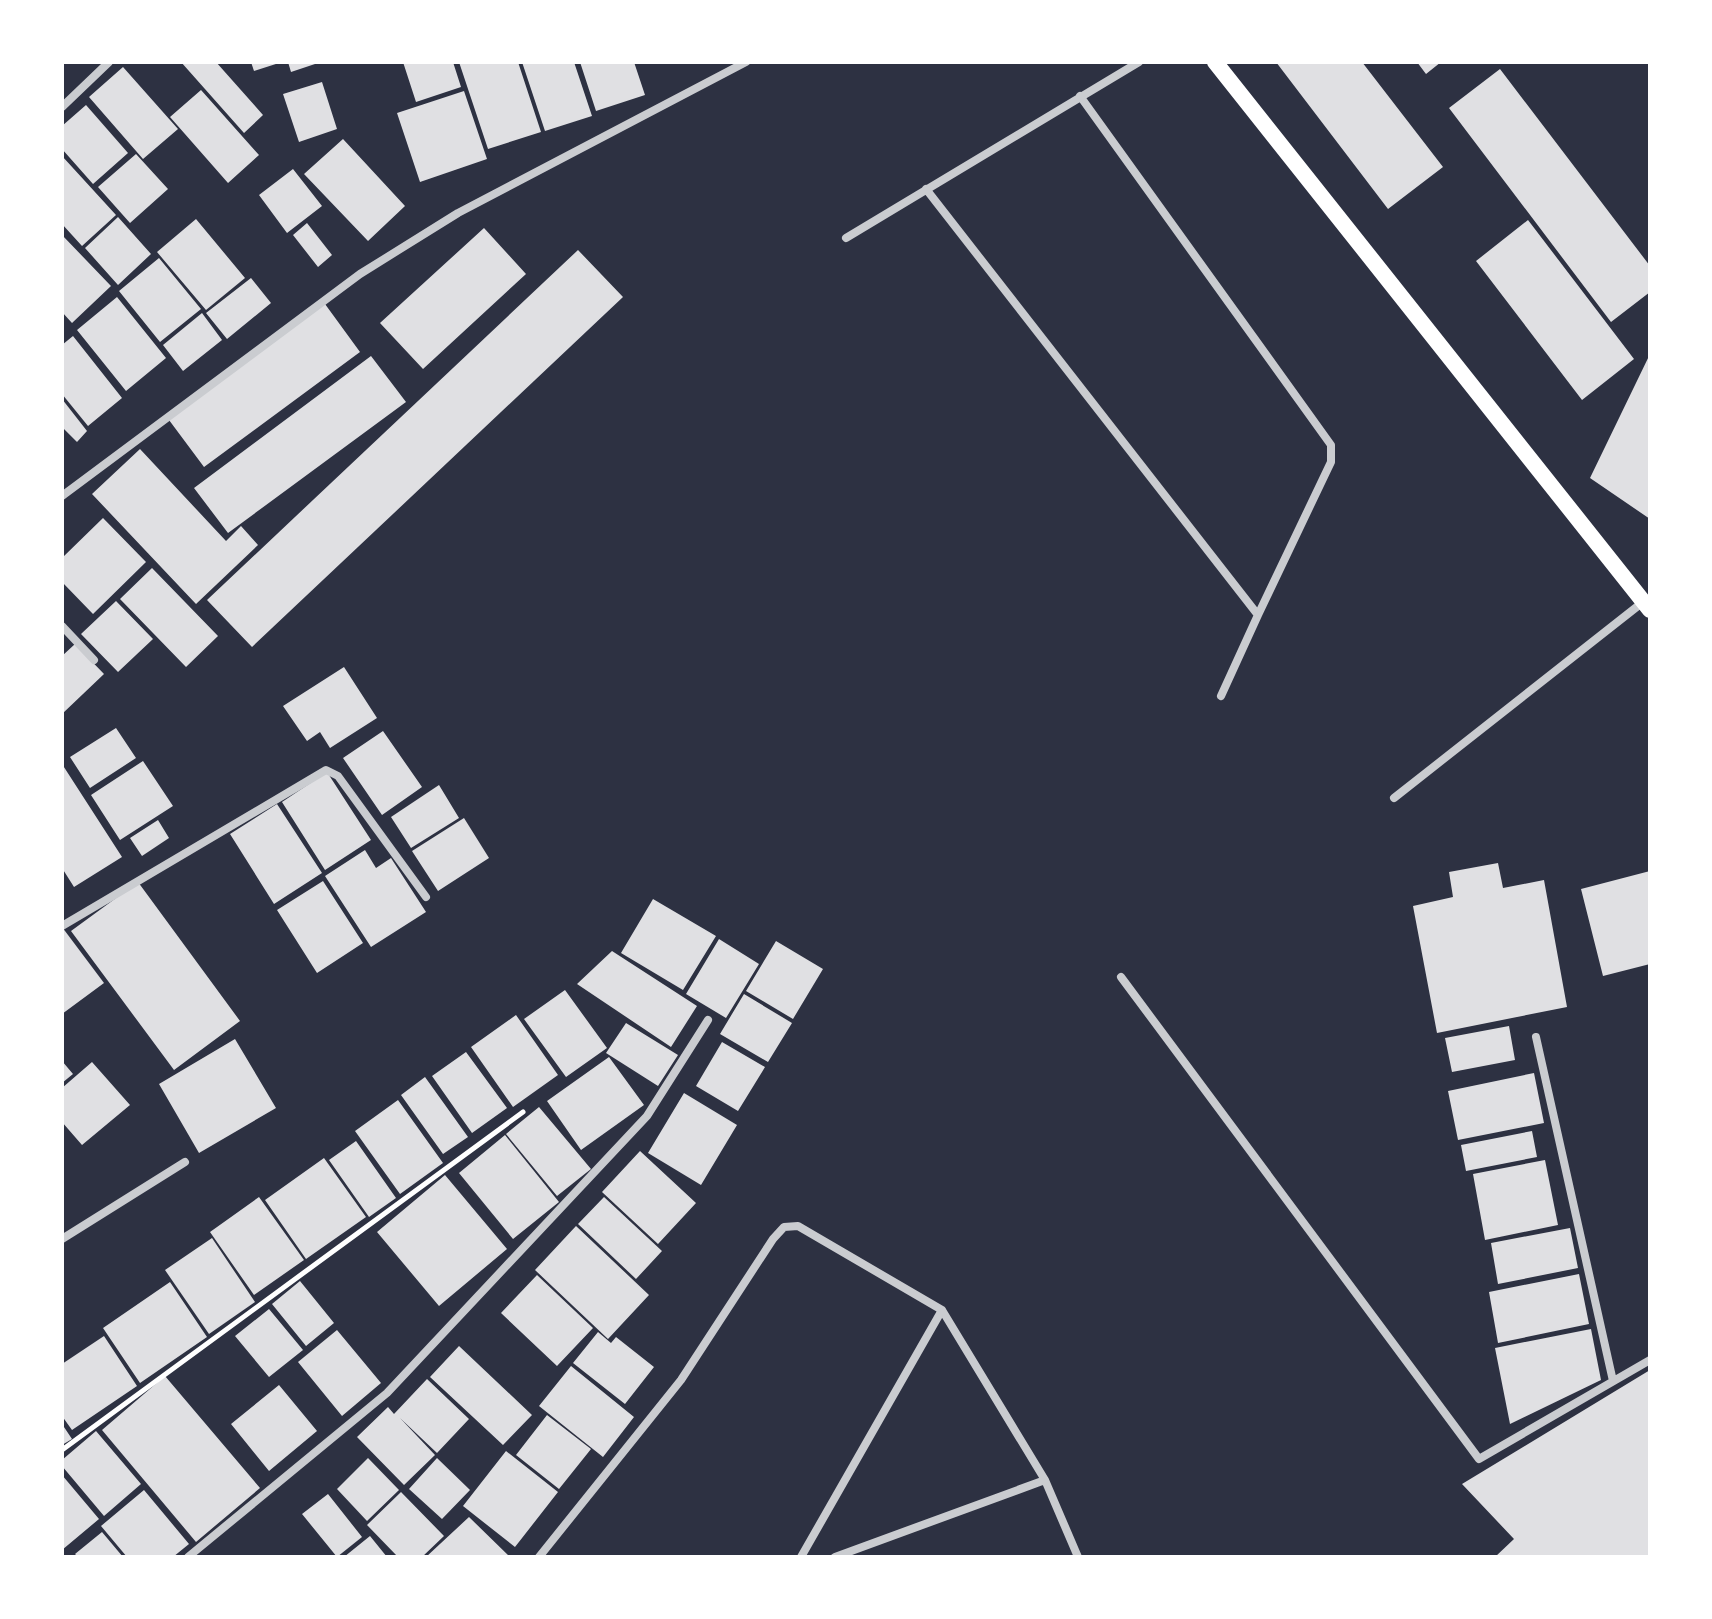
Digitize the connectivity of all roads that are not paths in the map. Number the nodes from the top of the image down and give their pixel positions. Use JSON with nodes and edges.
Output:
{"nodes":[{"id":1,"x":109,"y":62,"type":"edge"},
{"id":2,"x":746,"y":62,"type":"edge"},
{"id":3,"x":1139,"y":62,"type":"edge"},
{"id":4,"x":1215,"y":62,"type":"edge"},
{"id":5,"x":1080,"y":96,"type":"junction"},
{"id":6,"x":62,"y":107,"type":"edge"},
{"id":7,"x":926,"y":189,"type":"junction"},
{"id":8,"x":846,"y":238,"type":"dead end"},
{"id":9,"x":62,"y":496,"type":"edge"},
{"id":10,"x":1647,"y":606,"type":"edge"},
{"id":11,"x":1258,"y":615,"type":"junction"},
{"id":12,"x":62,"y":626,"type":"edge"},
{"id":13,"x":94,"y":660,"type":"dead end"},
{"id":14,"x":1221,"y":696,"type":"dead end"},
{"id":15,"x":1394,"y":798,"type":"dead end"},
{"id":16,"x":426,"y":897,"type":"dead end"},
{"id":17,"x":62,"y":926,"type":"edge"},
{"id":18,"x":1121,"y":977,"type":"dead end"},
{"id":19,"x":708,"y":1020,"type":"dead end"},
{"id":20,"x":1536,"y":1037,"type":"dead end"},
{"id":21,"x":185,"y":1162,"type":"dead end"},
{"id":22,"x":62,"y":1239,"type":"edge"},
{"id":23,"x":942,"y":1310,"type":"junction"},
{"id":24,"x":1650,"y":1360,"type":"edge"},
{"id":25,"x":1613,"y":1381,"type":"junction"},
{"id":26,"x":1045,"y":1480,"type":"junction"},
{"id":27,"x":188,"y":1557,"type":"edge"},
{"id":28,"x":539,"y":1557,"type":"edge"},
{"id":29,"x":801,"y":1557,"type":"edge"},
{"id":30,"x":835,"y":1557,"type":"edge"},
{"id":31,"x":1078,"y":1557,"type":"edge"}],
"edges":[{"from":1,"to":6,"type":"street"},
{"from":2,"to":9,"type":"street"},
{"from":3,"to":5,"type":"street"},
{"from":4,"to":10,"type":"main road"},
{"from":5,"to":7,"type":"street"},
{"from":5,"to":11,"type":"street"},
{"from":7,"to":8,"type":"street"},
{"from":7,"to":11,"type":"street"},
{"from":10,"to":15,"type":"street"},
{"from":11,"to":14,"type":"street"},
{"from":12,"to":13,"type":"street"},
{"from":16,"to":17,"type":"street"},
{"from":18,"to":25,"type":"street"},
{"from":19,"to":27,"type":"street"},
{"from":20,"to":25,"type":"street"},
{"from":21,"to":22,"type":"street"},
{"from":23,"to":26,"type":"street"},
{"from":23,"to":28,"type":"street"},
{"from":23,"to":29,"type":"street"},
{"from":24,"to":25,"type":"street"},
{"from":26,"to":30,"type":"street"},
{"from":26,"to":31,"type":"street"}]}
